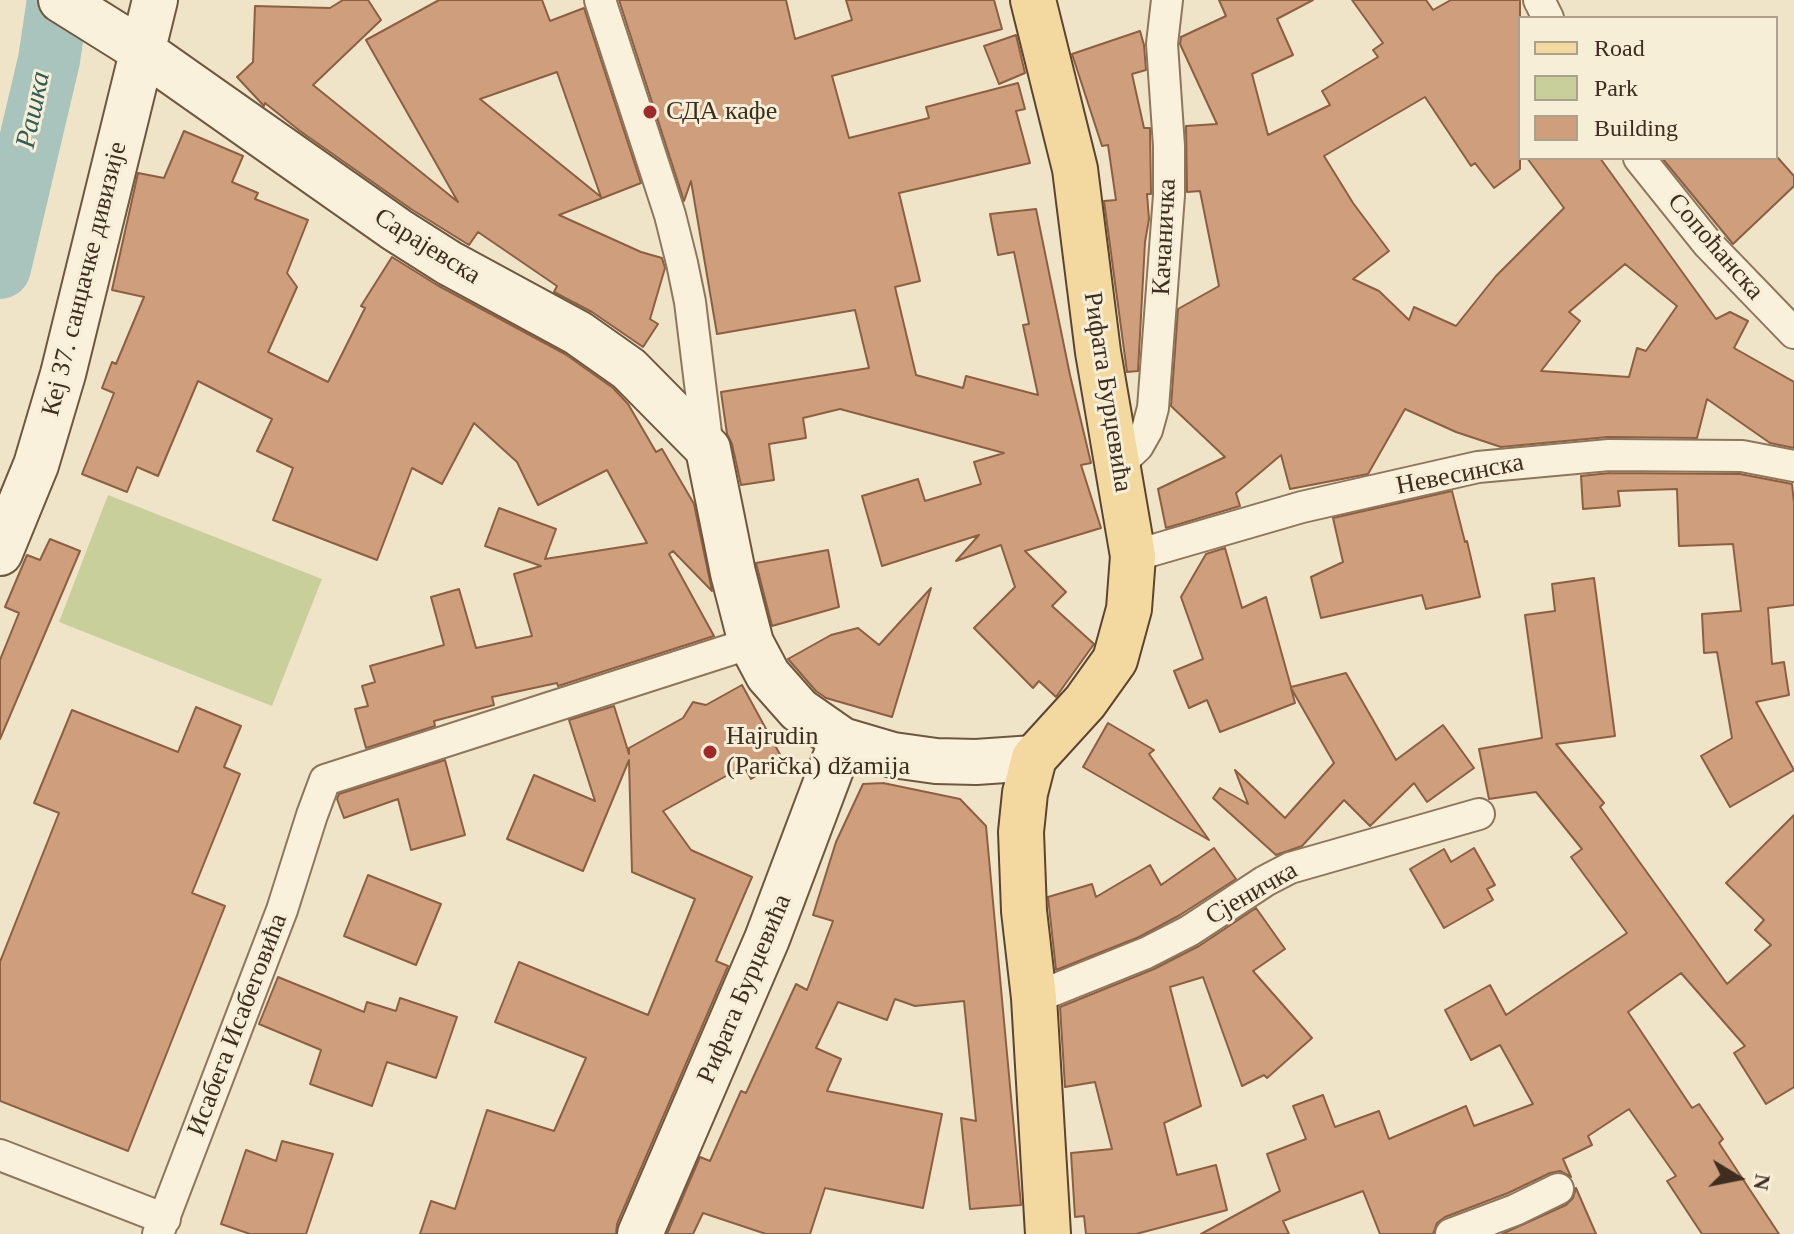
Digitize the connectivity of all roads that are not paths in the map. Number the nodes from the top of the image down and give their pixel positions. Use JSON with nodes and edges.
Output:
{"nodes":[{"id":1,"x":61,"y":0,"type":"edge"},
{"id":2,"x":155,"y":0,"type":"edge"},
{"id":3,"x":600,"y":0,"type":"edge"},
{"id":4,"x":1033,"y":0,"type":"edge"},
{"id":5,"x":1167,"y":0,"type":"edge"},
{"id":6,"x":124,"y":39,"type":"junction"},
{"id":7,"x":1641,"y":160,"type":"edge"},
{"id":8,"x":1794,"y":333,"type":"edge"},
{"id":9,"x":708,"y":449,"type":"junction"},
{"id":10,"x":1119,"y":464,"type":"junction"},
{"id":11,"x":1794,"y":466,"type":"edge"},
{"id":12,"x":0,"y":553,"type":"edge"},
{"id":13,"x":1133,"y":556,"type":"junction"},
{"id":14,"x":751,"y":643,"type":"junction"},
{"id":15,"x":842,"y":740,"type":"junction"},
{"id":16,"x":1034,"y":758,"type":"junction"},
{"id":17,"x":1479,"y":814,"type":"dead end"},
{"id":18,"x":1034,"y":998,"type":"junction"},
{"id":19,"x":0,"y":1155,"type":"edge"},
{"id":20,"x":1558,"y":1189,"type":"dead end"},
{"id":21,"x":162,"y":1227,"type":"edge"},
{"id":22,"x":640,"y":1234,"type":"edge"},
{"id":23,"x":1048,"y":1234,"type":"edge"},
{"id":24,"x":1451,"y":1234,"type":"edge"}],
"edges":[{"from":1,"to":6,"type":"street","name":"Сарајевска"},
{"from":2,"to":6,"type":"street","name":"Кеј 37. санџачке дивизије"},
{"from":3,"to":9,"type":"street"},
{"from":4,"to":10,"type":"main road","name":"Рифата Бурџевића"},
{"from":5,"to":10,"type":"street","name":"Качаничка"},
{"from":6,"to":9,"type":"street","name":"Сарајевска"},
{"from":6,"to":12,"type":"street","name":"Кеј 37. санџачке дивизије"},
{"from":7,"to":8,"type":"street","name":"Сопоћанска"},
{"from":9,"to":14,"type":"street"},
{"from":10,"to":13,"type":"main road","name":"Рифата Бурџевића"},
{"from":11,"to":13,"type":"street","name":"Невесинска"},
{"from":13,"to":16,"type":"main road","name":"Рифата Бурџевића"},
{"from":14,"to":15,"type":"street"},
{"from":14,"to":21,"type":"street","name":"Исабега Исабеговића"},
{"from":15,"to":16,"type":"street"},
{"from":15,"to":22,"type":"street","name":"Рифата Бурџевића"},
{"from":16,"to":18,"type":"main road"},
{"from":17,"to":18,"type":"street","name":"Сјеничка"},
{"from":18,"to":23,"type":"main road"},
{"from":19,"to":21,"type":"street"},
{"from":20,"to":24,"type":"street"}]}
